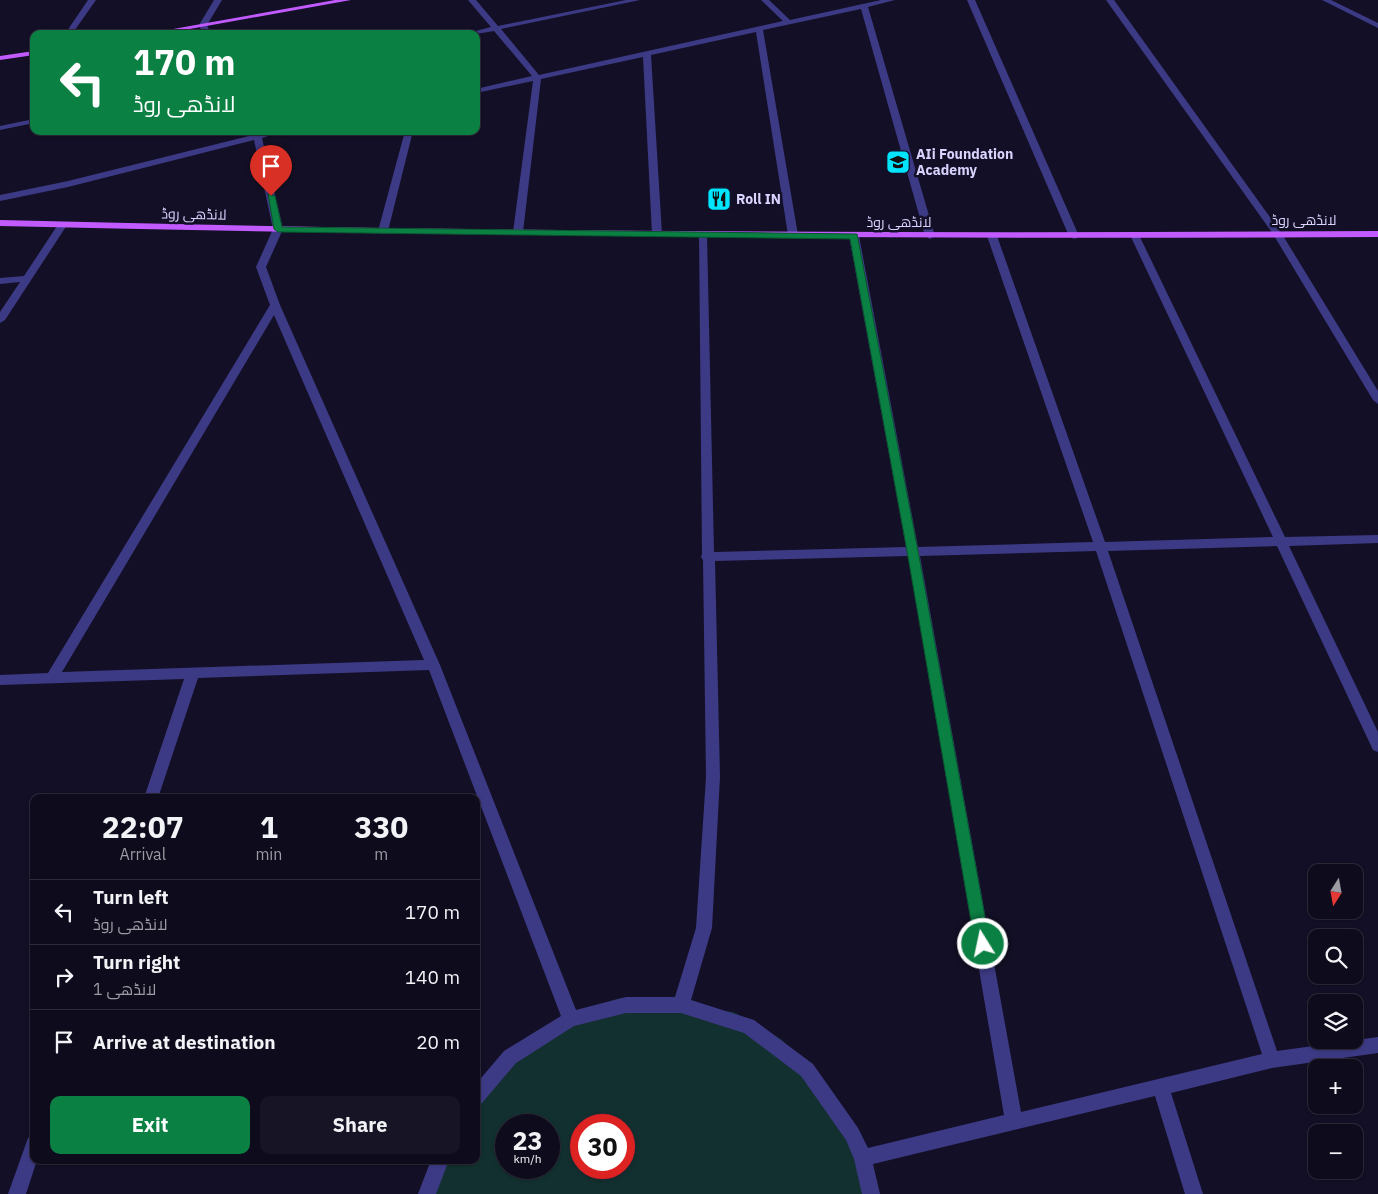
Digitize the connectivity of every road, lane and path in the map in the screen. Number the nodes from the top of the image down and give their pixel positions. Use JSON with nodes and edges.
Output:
{"nodes":[{"id":1,"x":92,"y":0,"type":"edge"},
{"id":2,"x":218,"y":0,"type":"edge"},
{"id":3,"x":347,"y":0,"type":"edge"},
{"id":4,"x":472,"y":0,"type":"edge"},
{"id":5,"x":636,"y":0,"type":"edge"},
{"id":6,"x":765,"y":0,"type":"edge"},
{"id":7,"x":891,"y":0,"type":"edge"},
{"id":8,"x":971,"y":0,"type":"edge"},
{"id":9,"x":1110,"y":0,"type":"edge"},
{"id":10,"x":1326,"y":0,"type":"edge"},
{"id":11,"x":323,"y":2,"type":"edge"},
{"id":12,"x":864,"y":6,"type":"junction"},
{"id":13,"x":788,"y":22,"type":"junction"},
{"id":14,"x":203,"y":25,"type":"junction"},
{"id":15,"x":1378,"y":26,"type":"edge"},
{"id":16,"x":496,"y":28,"type":"junction"},
{"id":17,"x":759,"y":29,"type":"junction"},
{"id":18,"x":71,"y":30,"type":"edge"},
{"id":19,"x":172,"y":30,"type":"edge"},
{"id":20,"x":205,"y":30,"type":"edge"},
{"id":21,"x":480,"y":31,"type":"edge"},
{"id":22,"x":30,"y":53,"type":"edge"},
{"id":23,"x":647,"y":53,"type":"junction"},
{"id":24,"x":0,"y":58,"type":"edge"},
{"id":25,"x":537,"y":77,"type":"junction"},
{"id":26,"x":480,"y":90,"type":"edge"},
{"id":27,"x":30,"y":122,"type":"edge"},
{"id":28,"x":0,"y":128,"type":"edge"},
{"id":29,"x":250,"y":135,"type":"edge"},
{"id":30,"x":257,"y":135,"type":"edge"},
{"id":31,"x":408,"y":135,"type":"edge"},
{"id":32,"x":0,"y":198,"type":"edge"},
{"id":33,"x":0,"y":223,"type":"edge"},
{"id":34,"x":62,"y":225,"type":"junction"},
{"id":35,"x":278,"y":229,"type":"junction"},
{"id":36,"x":383,"y":231,"type":"junction"},
{"id":37,"x":518,"y":232,"type":"junction"},
{"id":38,"x":657,"y":234,"type":"junction"},
{"id":39,"x":702,"y":234,"type":"junction"},
{"id":40,"x":1277,"y":234,"type":"junction"},
{"id":41,"x":1378,"y":234,"type":"edge"},
{"id":42,"x":793,"y":235,"type":"junction"},
{"id":43,"x":1135,"y":235,"type":"junction"},
{"id":44,"x":854,"y":236,"type":"junction"},
{"id":45,"x":930,"y":236,"type":"junction"},
{"id":46,"x":992,"y":236,"type":"junction"},
{"id":47,"x":1074,"y":236,"type":"junction"},
{"id":48,"x":26,"y":279,"type":"junction"},
{"id":49,"x":0,"y":281,"type":"edge"},
{"id":50,"x":275,"y":305,"type":"junction"},
{"id":51,"x":0,"y":320,"type":"edge"},
{"id":52,"x":1378,"y":400,"type":"edge"},
{"id":53,"x":1378,"y":540,"type":"edge"},
{"id":54,"x":1281,"y":542,"type":"junction"},
{"id":55,"x":1100,"y":546,"type":"junction"},
{"id":56,"x":913,"y":551,"type":"junction"},
{"id":57,"x":707,"y":557,"type":"junction"},
{"id":58,"x":434,"y":665,"type":"junction"},
{"id":59,"x":193,"y":673,"type":"junction"},
{"id":60,"x":52,"y":678,"type":"junction"},
{"id":61,"x":0,"y":680,"type":"edge"},
{"id":62,"x":1378,"y":746,"type":"edge"},
{"id":63,"x":152,"y":794,"type":"edge"},
{"id":64,"x":681,"y":1005,"type":"junction"},
{"id":65,"x":571,"y":1020,"type":"junction"},
{"id":66,"x":1378,"y":1045,"type":"edge"},
{"id":67,"x":1272,"y":1060,"type":"junction"},
{"id":68,"x":1161,"y":1087,"type":"junction"},
{"id":69,"x":480,"y":1093,"type":"edge"},
{"id":70,"x":1014,"y":1122,"type":"junction"},
{"id":71,"x":30,"y":1156,"type":"edge"},
{"id":72,"x":862,"y":1158,"type":"junction"},
{"id":73,"x":439,"y":1164,"type":"edge"},
{"id":74,"x":17,"y":1194,"type":"edge"},
{"id":75,"x":428,"y":1194,"type":"edge"},
{"id":76,"x":871,"y":1194,"type":"edge"},
{"id":77,"x":1194,"y":1194,"type":"edge"}],
"edges":[{"from":1,"to":18,"type":"street"},
{"from":2,"to":14,"type":"street"},
{"from":3,"to":11,"type":"main road"},
{"from":4,"to":16,"type":"street"},
{"from":5,"to":16,"type":"street"},
{"from":6,"to":13,"type":"street"},
{"from":7,"to":12,"type":"street"},
{"from":8,"to":47,"type":"street"},
{"from":9,"to":40,"type":"street"},
{"from":10,"to":15,"type":"street"},
{"from":11,"to":14,"type":"main road"},
{"from":12,"to":13,"type":"street"},
{"from":12,"to":45,"type":"street"},
{"from":13,"to":17,"type":"street"},
{"from":14,"to":19,"type":"main road"},
{"from":14,"to":20,"type":"street"},
{"from":16,"to":21,"type":"street"},
{"from":16,"to":25,"type":"street"},
{"from":17,"to":23,"type":"street"},
{"from":17,"to":42,"type":"street"},
{"from":22,"to":24,"type":"main road"},
{"from":23,"to":25,"type":"street"},
{"from":23,"to":38,"type":"street"},
{"from":25,"to":26,"type":"street"},
{"from":25,"to":37,"type":"street"},
{"from":27,"to":28,"type":"street"},
{"from":29,"to":32,"type":"street"},
{"from":30,"to":35,"type":"street"},
{"from":31,"to":36,"type":"street"},
{"from":33,"to":34,"type":"main road","name":"لانڈھی روڈ"},
{"from":34,"to":35,"type":"main road","name":"لانڈھی روڈ"},
{"from":34,"to":48,"type":"street"},
{"from":35,"to":36,"type":"main road","name":"لانڈھی روڈ"},
{"from":35,"to":50,"type":"street"},
{"from":36,"to":37,"type":"main road","name":"لانڈھی روڈ"},
{"from":37,"to":38,"type":"main road","name":"لانڈھی روڈ"},
{"from":38,"to":39,"type":"main road","name":"لانڈھی روڈ"},
{"from":39,"to":42,"type":"main road","name":"لانڈھی روڈ"},
{"from":39,"to":57,"type":"street"},
{"from":40,"to":41,"type":"main road","name":"لانڈھی روڈ"},
{"from":40,"to":43,"type":"main road","name":"لانڈھی روڈ"},
{"from":40,"to":52,"type":"street"},
{"from":42,"to":44,"type":"main road","name":"لانڈھی روڈ"},
{"from":43,"to":47,"type":"main road","name":"لانڈھی روڈ"},
{"from":43,"to":54,"type":"street"},
{"from":44,"to":45,"type":"main road","name":"لانڈھی روڈ"},
{"from":44,"to":56,"type":"street"},
{"from":45,"to":46,"type":"main road","name":"لانڈھی روڈ"},
{"from":46,"to":47,"type":"main road","name":"لانڈھی روڈ"},
{"from":46,"to":55,"type":"street"},
{"from":48,"to":49,"type":"street"},
{"from":48,"to":51,"type":"street"},
{"from":50,"to":58,"type":"street"},
{"from":50,"to":60,"type":"street"},
{"from":53,"to":54,"type":"street"},
{"from":54,"to":55,"type":"street"},
{"from":54,"to":62,"type":"street"},
{"from":55,"to":56,"type":"street"},
{"from":55,"to":67,"type":"street"},
{"from":56,"to":57,"type":"street"},
{"from":56,"to":70,"type":"street"},
{"from":57,"to":64,"type":"street"},
{"from":58,"to":59,"type":"street"},
{"from":58,"to":65,"type":"street"},
{"from":59,"to":60,"type":"street"},
{"from":59,"to":63,"type":"street"},
{"from":60,"to":61,"type":"street"},
{"from":64,"to":65,"type":"street"},
{"from":64,"to":72,"type":"street"},
{"from":65,"to":69,"type":"street"},
{"from":66,"to":67,"type":"street"},
{"from":67,"to":68,"type":"street"},
{"from":68,"to":70,"type":"street"},
{"from":68,"to":77,"type":"street"},
{"from":70,"to":72,"type":"street"},
{"from":71,"to":74,"type":"street"},
{"from":72,"to":76,"type":"street"},
{"from":73,"to":75,"type":"street"}]}
